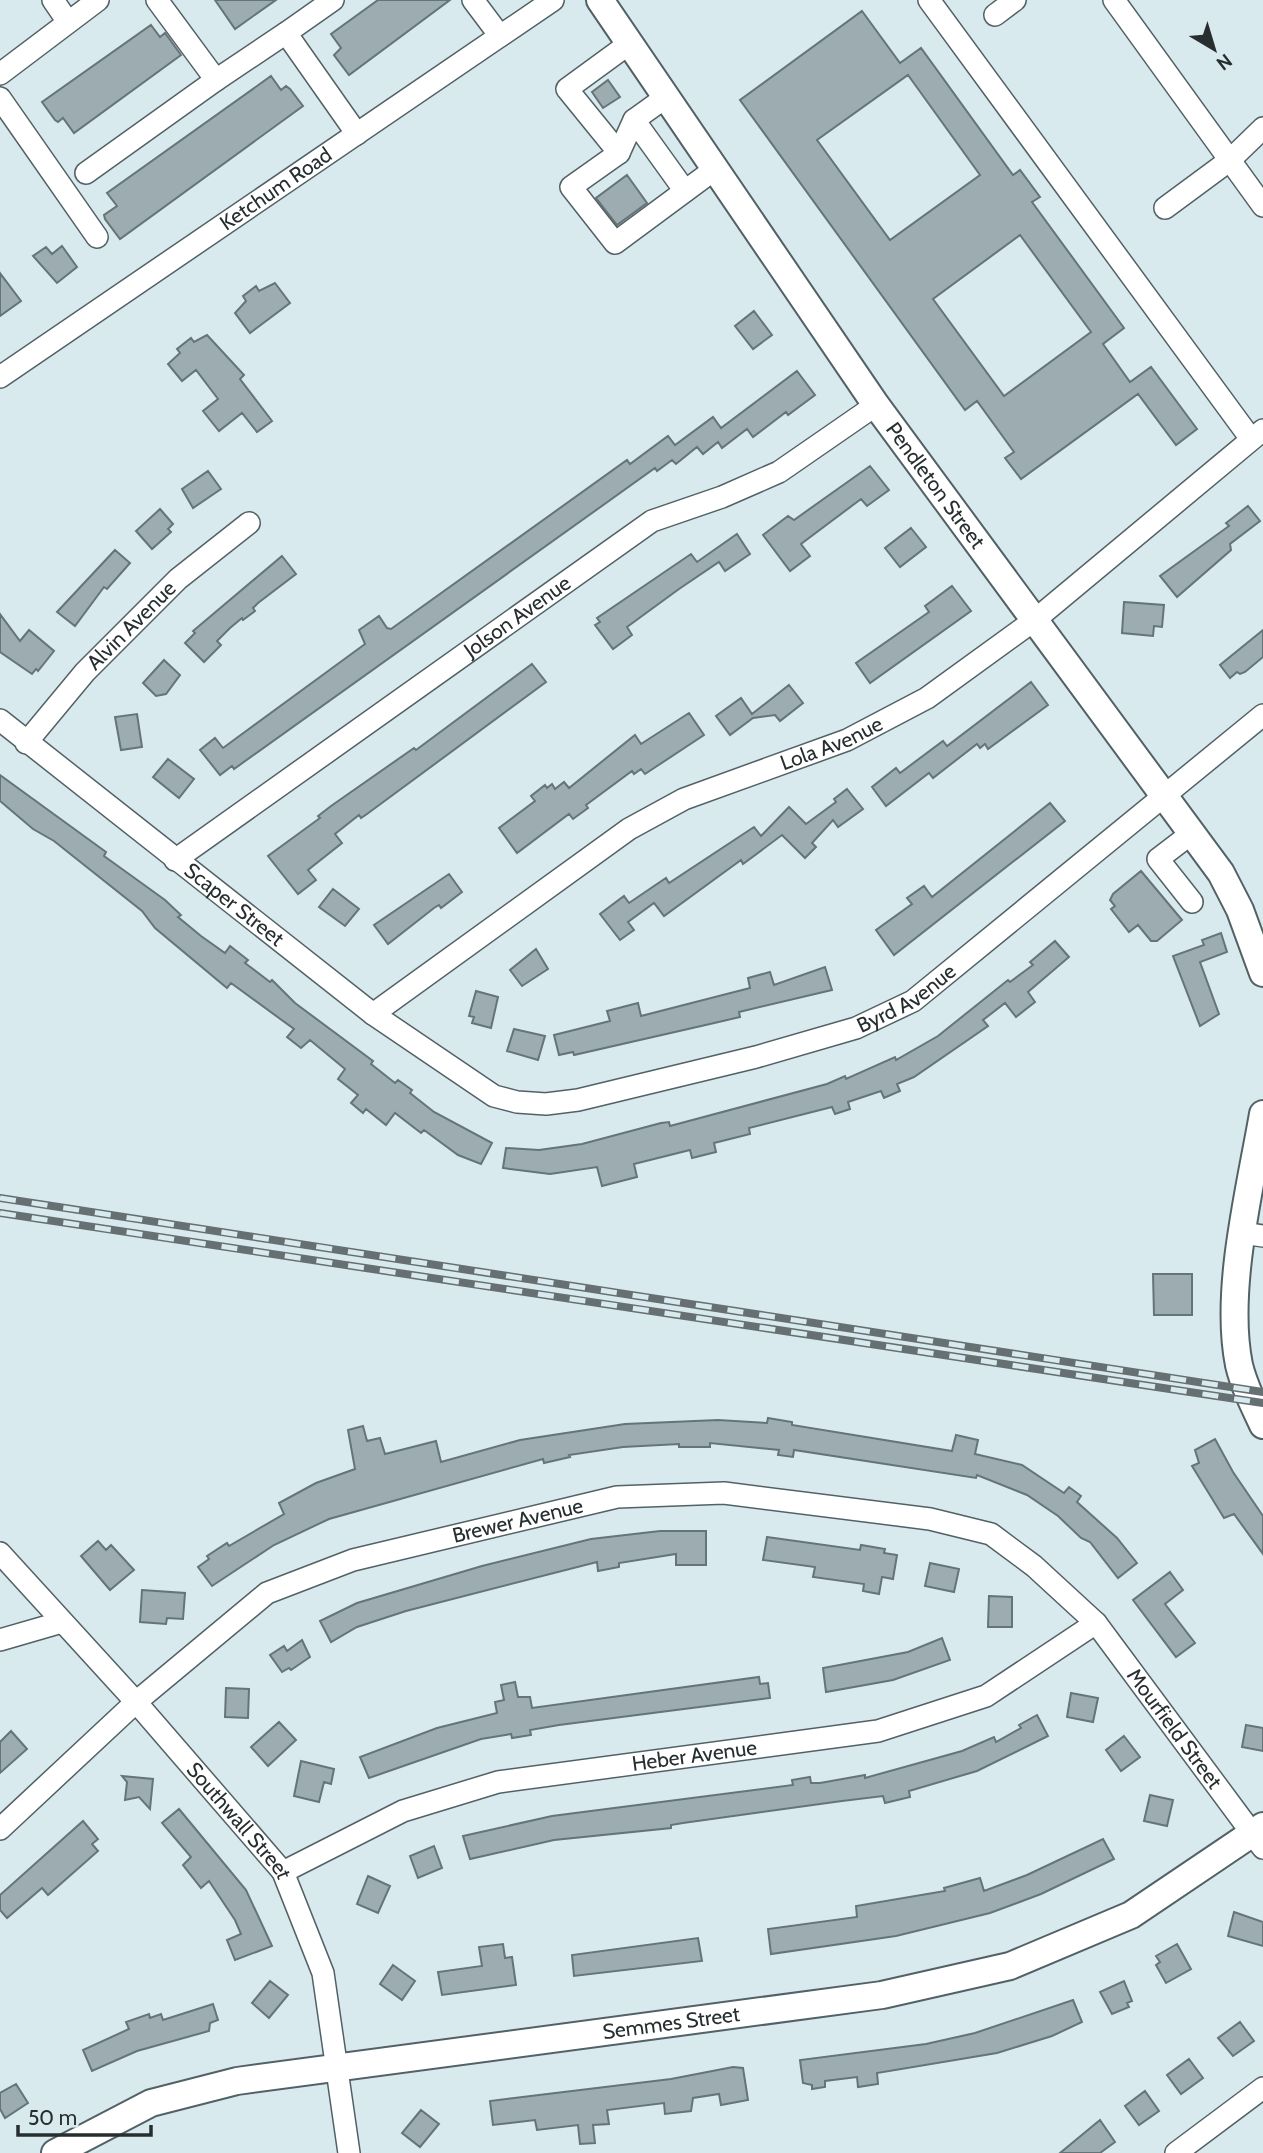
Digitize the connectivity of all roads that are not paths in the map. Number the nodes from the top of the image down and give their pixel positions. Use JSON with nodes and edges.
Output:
{"nodes":[{"id":1,"x":53,"y":0,"type":"edge"},
{"id":2,"x":98,"y":0,"type":"edge"},
{"id":3,"x":157,"y":0,"type":"edge"},
{"id":4,"x":332,"y":0,"type":"edge"},
{"id":5,"x":473,"y":0,"type":"edge"},
{"id":6,"x":600,"y":0,"type":"edge"},
{"id":7,"x":929,"y":0,"type":"edge"},
{"id":8,"x":1014,"y":0,"type":"edge"},
{"id":9,"x":1114,"y":0,"type":"edge"},
{"id":10,"x":540,"y":4,"type":"edge"},
{"id":11,"x":995,"y":15,"type":"dead end"},
{"id":12,"x":68,"y":22,"type":"junction"},
{"id":13,"x":286,"y":33,"type":"junction"},
{"id":14,"x":500,"y":36,"type":"junction"},
{"id":15,"x":630,"y":43,"type":"junction"},
{"id":16,"x":0,"y":74,"type":"edge"},
{"id":17,"x":216,"y":80,"type":"junction"},
{"id":18,"x":666,"y":96,"type":"junction"},
{"id":19,"x":0,"y":98,"type":"edge"},
{"id":20,"x":634,"y":120,"type":"junction"},
{"id":21,"x":1263,"y":128,"type":"edge"},
{"id":22,"x":357,"y":134,"type":"junction"},
{"id":23,"x":618,"y":153,"type":"junction"},
{"id":24,"x":1230,"y":160,"type":"junction"},
{"id":25,"x":715,"y":169,"type":"junction"},
{"id":26,"x":86,"y":173,"type":"dead end"},
{"id":27,"x":685,"y":191,"type":"junction"},
{"id":28,"x":1263,"y":206,"type":"edge"},
{"id":29,"x":1165,"y":208,"type":"dead end"},
{"id":30,"x":97,"y":237,"type":"dead end"},
{"id":31,"x":0,"y":377,"type":"edge"},
{"id":32,"x":876,"y":405,"type":"junction"},
{"id":33,"x":1257,"y":435,"type":"edge"},
{"id":34,"x":249,"y":523,"type":"dead end"},
{"id":35,"x":1036,"y":619,"type":"junction"},
{"id":36,"x":1263,"y":715,"type":"edge"},
{"id":37,"x":0,"y":720,"type":"edge"},
{"id":38,"x":26,"y":743,"type":"junction"},
{"id":39,"x":1165,"y":796,"type":"junction"},
{"id":40,"x":1192,"y":833,"type":"junction"},
{"id":41,"x":176,"y":860,"type":"junction"},
{"id":42,"x":1192,"y":902,"type":"dead end"},
{"id":43,"x":1263,"y":973,"type":"edge"},
{"id":44,"x":373,"y":1014,"type":"junction"},
{"id":45,"x":473,"y":1084,"type":"joint"},
{"id":46,"x":1263,"y":1114,"type":"edge"},
{"id":47,"x":1253,"y":1235,"type":"edge"},
{"id":48,"x":1263,"y":1425,"type":"edge"},
{"id":49,"x":0,"y":1553,"type":"edge"},
{"id":50,"x":62,"y":1622,"type":"junction"},
{"id":51,"x":1096,"y":1623,"type":"junction"},
{"id":52,"x":0,"y":1640,"type":"edge"},
{"id":53,"x":136,"y":1702,"type":"junction"},
{"id":54,"x":0,"y":1829,"type":"edge"},
{"id":55,"x":1259,"y":1836,"type":"edge"},
{"id":56,"x":284,"y":1872,"type":"junction"},
{"id":57,"x":337,"y":2068,"type":"junction"},
{"id":58,"x":1263,"y":2088,"type":"edge"},
{"id":59,"x":55,"y":2153,"type":"edge"},
{"id":60,"x":349,"y":2153,"type":"edge"},
{"id":61,"x":1176,"y":2153,"type":"edge"}],
"edges":[{"from":1,"to":12,"type":"street"},
{"from":2,"to":12,"type":"street"},
{"from":3,"to":17,"type":"street"},
{"from":4,"to":13,"type":"street"},
{"from":5,"to":14,"type":"street"},
{"from":6,"to":15,"type":"main road","name":"Pendleton Street"},
{"from":7,"to":33,"type":"street"},
{"from":8,"to":11,"type":"street"},
{"from":9,"to":24,"type":"street"},
{"from":10,"to":14,"type":"street","name":"Ketchum Road"},
{"from":12,"to":16,"type":"street"},
{"from":13,"to":17,"type":"street"},
{"from":13,"to":22,"type":"street"},
{"from":14,"to":22,"type":"street","name":"Ketchum Road"},
{"from":15,"to":18,"type":"main road","name":"Pendleton Street"},
{"from":15,"to":23,"type":"street"},
{"from":17,"to":26,"type":"street"},
{"from":18,"to":20,"type":"street"},
{"from":18,"to":25,"type":"main road","name":"Pendleton Street"},
{"from":19,"to":30,"type":"street"},
{"from":20,"to":23,"type":"street"},
{"from":20,"to":27,"type":"street"},
{"from":21,"to":24,"type":"street"},
{"from":22,"to":31,"type":"street","name":"Ketchum Road"},
{"from":23,"to":27,"type":"street"},
{"from":24,"to":28,"type":"street"},
{"from":24,"to":29,"type":"street"},
{"from":25,"to":27,"type":"street"},
{"from":25,"to":32,"type":"main road","name":"Pendleton Street"},
{"from":32,"to":35,"type":"main road","name":"Pendleton Street"},
{"from":32,"to":41,"type":"street","name":"Jolson Avenue"},
{"from":33,"to":35,"type":"street","name":"Lola Avenue"},
{"from":34,"to":38,"type":"street","name":"Alvin Avenue"},
{"from":35,"to":39,"type":"main road","name":"Pendleton Street"},
{"from":35,"to":44,"type":"street","name":"Lola Avenue"},
{"from":36,"to":39,"type":"street","name":"Byrd Avenue"},
{"from":37,"to":38,"type":"street","name":"Scaper Street"},
{"from":38,"to":41,"type":"street","name":"Scaper Street"},
{"from":39,"to":40,"type":"main road","name":"Pendleton Street"},
{"from":39,"to":45,"type":"street","name":"Byrd Avenue"},
{"from":40,"to":42,"type":"street"},
{"from":40,"to":43,"type":"main road","name":"Pendleton Street"},
{"from":41,"to":44,"type":"street","name":"Scaper Street"},
{"from":44,"to":45,"type":"street","name":"Scaper Street"},
{"from":46,"to":47,"type":"main road"},
{"from":47,"to":48,"type":"main road"},
{"from":49,"to":50,"type":"street","name":"Southwall Street"},
{"from":50,"to":52,"type":"street"},
{"from":50,"to":53,"type":"street","name":"Southwall Street"},
{"from":51,"to":53,"type":"street","name":"Brewer Avenue"},
{"from":51,"to":55,"type":"street","name":"Mourfield Street"},
{"from":51,"to":56,"type":"street","name":"Heber Avenue"},
{"from":53,"to":54,"type":"street","name":"Brewer Avenue"},
{"from":53,"to":56,"type":"street","name":"Southwall Street"},
{"from":55,"to":57,"type":"main road","name":"Semmes Street"},
{"from":56,"to":57,"type":"street","name":"Southwall Street"},
{"from":57,"to":59,"type":"main road","name":"Semmes Street"},
{"from":57,"to":60,"type":"street","name":"Southwall Street"},
{"from":58,"to":61,"type":"street"}]}
